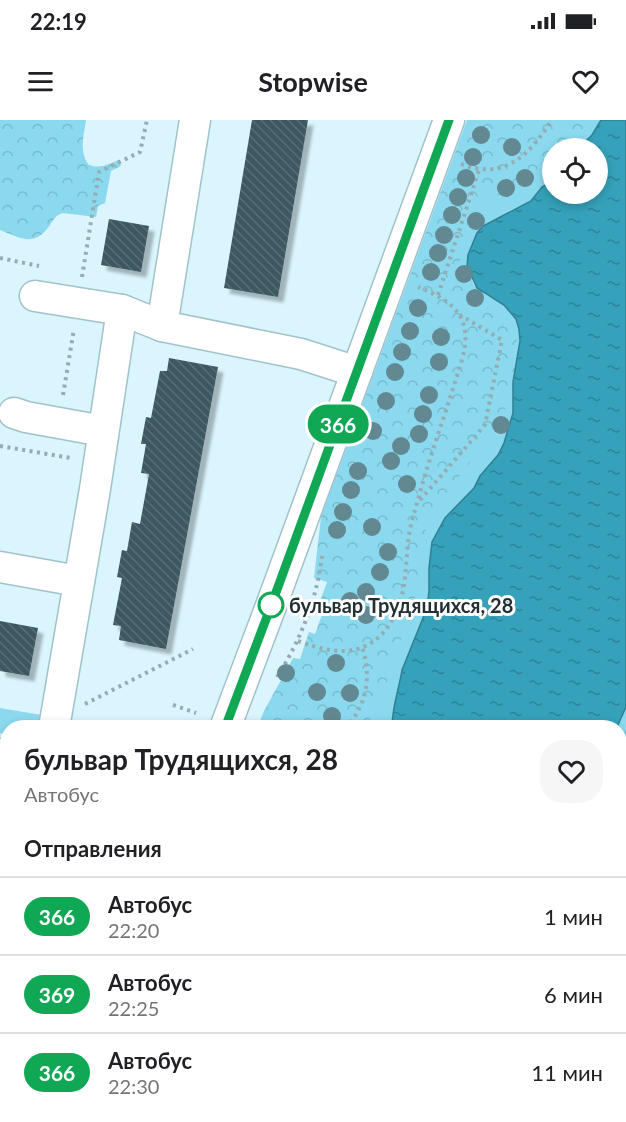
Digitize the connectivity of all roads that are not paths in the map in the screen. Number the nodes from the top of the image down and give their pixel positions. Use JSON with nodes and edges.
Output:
{"nodes":[{"id":1,"x":195,"y":120,"type":"edge"},
{"id":2,"x":449,"y":120,"type":"edge"},
{"id":3,"x":34,"y":296,"type":"dead end"},
{"id":4,"x":122,"y":310,"type":"junction"},
{"id":5,"x":162,"y":326,"type":"junction"},
{"id":6,"x":357,"y":372,"type":"junction"},
{"id":7,"x":14,"y":413,"type":"dead end"},
{"id":8,"x":103,"y":431,"type":"junction"},
{"id":9,"x":0,"y":567,"type":"edge"},
{"id":10,"x":78,"y":581,"type":"junction"},
{"id":11,"x":55,"y":720,"type":"edge"},
{"id":12,"x":228,"y":720,"type":"edge"}],
"edges":[{"from":1,"to":5,"type":"street"},
{"from":2,"to":6,"type":"street"},
{"from":3,"to":4,"type":"street"},
{"from":4,"to":5,"type":"street"},
{"from":4,"to":8,"type":"street"},
{"from":5,"to":6,"type":"street"},
{"from":6,"to":12,"type":"street"},
{"from":7,"to":8,"type":"street"},
{"from":8,"to":10,"type":"street"},
{"from":9,"to":10,"type":"street"},
{"from":10,"to":11,"type":"street"}]}
